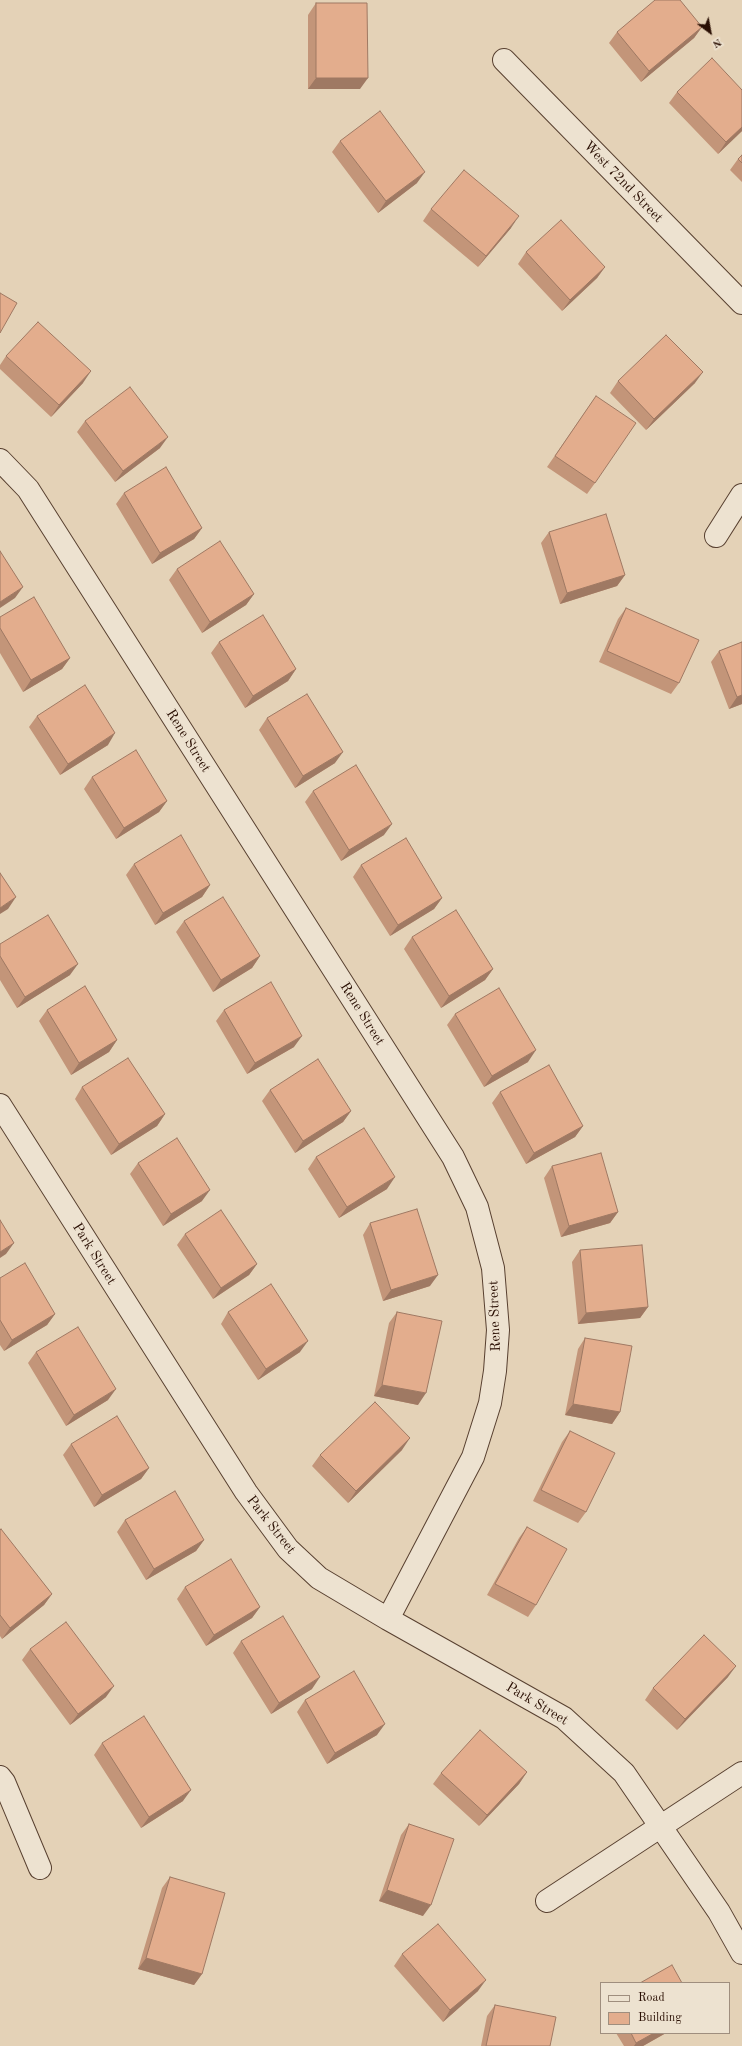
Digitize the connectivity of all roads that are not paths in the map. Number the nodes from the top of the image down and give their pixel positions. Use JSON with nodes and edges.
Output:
{"nodes":[{"id":1,"x":504,"y":60,"type":"dead end"},
{"id":2,"x":742,"y":303,"type":"edge"},
{"id":3,"x":0,"y":460,"type":"edge"},
{"id":4,"x":742,"y":495,"type":"edge"},
{"id":5,"x":716,"y":536,"type":"dead end"},
{"id":6,"x":0,"y":1105,"type":"edge"},
{"id":7,"x":388,"y":1619,"type":"junction"},
{"id":8,"x":742,"y":1773,"type":"edge"},
{"id":9,"x":0,"y":1778,"type":"edge"},
{"id":10,"x":661,"y":1826,"type":"junction"},
{"id":11,"x":40,"y":1868,"type":"dead end"},
{"id":12,"x":547,"y":1901,"type":"dead end"},
{"id":13,"x":742,"y":1953,"type":"edge"}],
"edges":[{"from":1,"to":2,"type":"street","name":"West 72nd Street"},
{"from":3,"to":7,"type":"street","name":"Rene Street"},
{"from":4,"to":5,"type":"street"},
{"from":6,"to":7,"type":"street","name":"Park Street"},
{"from":7,"to":10,"type":"street","name":"Park Street"},
{"from":8,"to":10,"type":"street"},
{"from":9,"to":11,"type":"street"},
{"from":10,"to":12,"type":"street"},
{"from":10,"to":13,"type":"street","name":"Park Street"}]}
